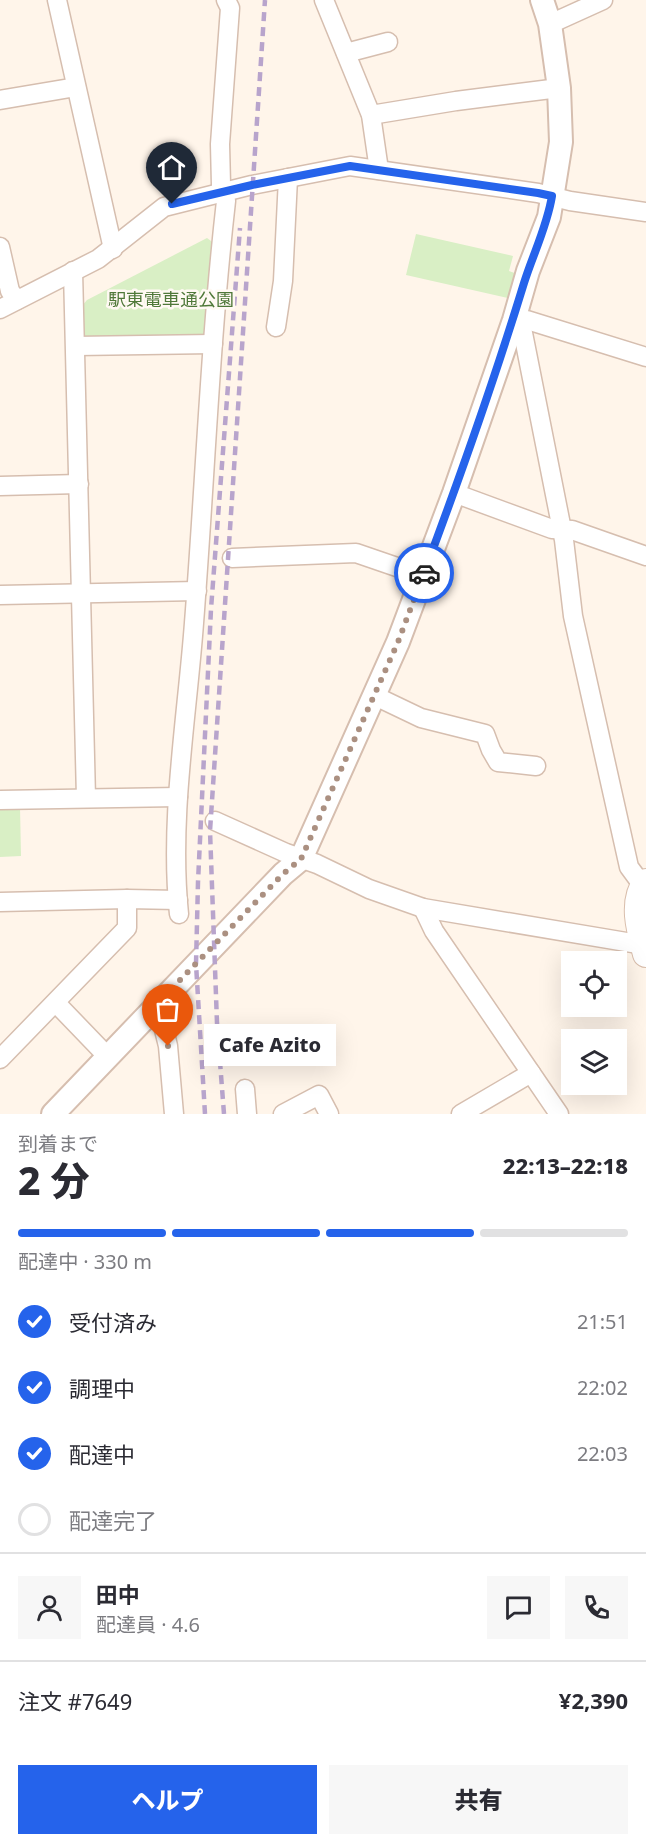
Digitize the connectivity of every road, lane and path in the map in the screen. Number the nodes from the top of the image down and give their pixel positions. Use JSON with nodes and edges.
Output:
{"nodes":[{"id":1,"x":57,"y":0,"type":"edge"},
{"id":2,"x":226,"y":0,"type":"edge"},
{"id":3,"x":324,"y":0,"type":"edge"},
{"id":4,"x":542,"y":0,"type":"edge"},
{"id":5,"x":603,"y":0,"type":"edge"},
{"id":6,"x":550,"y":24,"type":"junction"},
{"id":7,"x":388,"y":42,"type":"dead end"},
{"id":8,"x":346,"y":52,"type":"junction"},
{"id":9,"x":76,"y":87,"type":"junction"},
{"id":10,"x":559,"y":88,"type":"junction"},
{"id":11,"x":0,"y":100,"type":"edge"},
{"id":12,"x":371,"y":115,"type":"junction"},
{"id":13,"x":378,"y":170,"type":"junction"},
{"id":14,"x":288,"y":178,"type":"junction"},
{"id":15,"x":224,"y":192,"type":"junction"},
{"id":16,"x":552,"y":196,"type":"junction"},
{"id":17,"x":646,"y":212,"type":"edge"},
{"id":18,"x":0,"y":247,"type":"edge"},
{"id":19,"x":113,"y":249,"type":"junction"},
{"id":20,"x":73,"y":271,"type":"junction"},
{"id":21,"x":17,"y":300,"type":"junction"},
{"id":22,"x":0,"y":309,"type":"edge"},
{"id":23,"x":514,"y":320,"type":"junction"},
{"id":24,"x":276,"y":327,"type":"dead end"},
{"id":25,"x":213,"y":344,"type":"junction"},
{"id":26,"x":76,"y":346,"type":"junction"},
{"id":27,"x":646,"y":357,"type":"edge"},
{"id":28,"x":79,"y":484,"type":"junction"},
{"id":29,"x":0,"y":486,"type":"edge"},
{"id":30,"x":454,"y":493,"type":"junction"},
{"id":31,"x":562,"y":530,"type":"junction"},
{"id":32,"x":646,"y":556,"type":"edge"},
{"id":33,"x":232,"y":558,"type":"dead end"},
{"id":34,"x":423,"y":576,"type":"junction"},
{"id":35,"x":197,"y":591,"type":"junction"},
{"id":36,"x":81,"y":593,"type":"junction"},
{"id":37,"x":0,"y":595,"type":"edge"},
{"id":38,"x":375,"y":696,"type":"junction"},
{"id":39,"x":536,"y":766,"type":"dead end"},
{"id":40,"x":178,"y":796,"type":"junction"},
{"id":41,"x":86,"y":798,"type":"junction"},
{"id":42,"x":0,"y":800,"type":"edge"},
{"id":43,"x":215,"y":820,"type":"dead end"},
{"id":44,"x":301,"y":859,"type":"junction"},
{"id":45,"x":645,"y":884,"type":"edge"},
{"id":46,"x":127,"y":899,"type":"junction"},
{"id":47,"x":0,"y":902,"type":"edge"},
{"id":48,"x":423,"y":908,"type":"junction"},
{"id":49,"x":645,"y":950,"type":"edge"},
{"id":50,"x":56,"y":1003,"type":"junction"},
{"id":51,"x":158,"y":1005,"type":"junction"},
{"id":52,"x":108,"y":1057,"type":"junction"},
{"id":53,"x":0,"y":1059,"type":"edge"},
{"id":54,"x":531,"y":1072,"type":"junction"},
{"id":55,"x":245,"y":1089,"type":"dead end"},
{"id":56,"x":168,"y":1110,"type":"edge"},
{"id":57,"x":53,"y":1114,"type":"edge"},
{"id":58,"x":248,"y":1114,"type":"edge"},
{"id":59,"x":283,"y":1114,"type":"edge"},
{"id":60,"x":329,"y":1114,"type":"edge"},
{"id":61,"x":461,"y":1114,"type":"edge"},
{"id":62,"x":559,"y":1114,"type":"edge"}],
"edges":[{"from":1,"to":9,"type":"street"},
{"from":2,"to":15,"type":"street"},
{"from":3,"to":8,"type":"street"},
{"from":4,"to":6,"type":"street"},
{"from":5,"to":6,"type":"street"},
{"from":6,"to":10,"type":"street"},
{"from":7,"to":8,"type":"street"},
{"from":8,"to":12,"type":"street"},
{"from":9,"to":11,"type":"street"},
{"from":9,"to":19,"type":"street"},
{"from":10,"to":12,"type":"street"},
{"from":10,"to":16,"type":"street"},
{"from":12,"to":13,"type":"street"},
{"from":13,"to":14,"type":"street"},
{"from":13,"to":16,"type":"street"},
{"from":14,"to":15,"type":"street"},
{"from":14,"to":24,"type":"street"},
{"from":15,"to":19,"type":"street"},
{"from":15,"to":25,"type":"street"},
{"from":16,"to":17,"type":"street"},
{"from":16,"to":23,"type":"street"},
{"from":18,"to":21,"type":"street"},
{"from":19,"to":20,"type":"street"},
{"from":20,"to":21,"type":"street"},
{"from":20,"to":26,"type":"street"},
{"from":21,"to":22,"type":"street"},
{"from":23,"to":27,"type":"street"},
{"from":23,"to":30,"type":"street"},
{"from":23,"to":31,"type":"street"},
{"from":25,"to":26,"type":"street"},
{"from":25,"to":35,"type":"street"},
{"from":26,"to":28,"type":"street"},
{"from":28,"to":29,"type":"street"},
{"from":28,"to":36,"type":"street"},
{"from":30,"to":31,"type":"street"},
{"from":30,"to":34,"type":"street"},
{"from":31,"to":32,"type":"street"},
{"from":31,"to":45,"type":"street"},
{"from":33,"to":34,"type":"street"},
{"from":34,"to":38,"type":"street"},
{"from":35,"to":36,"type":"street"},
{"from":35,"to":40,"type":"street"},
{"from":36,"to":37,"type":"street"},
{"from":36,"to":41,"type":"street"},
{"from":38,"to":39,"type":"street"},
{"from":38,"to":44,"type":"street"},
{"from":40,"to":41,"type":"street"},
{"from":40,"to":46,"type":"street"},
{"from":41,"to":42,"type":"street"},
{"from":43,"to":44,"type":"street"},
{"from":44,"to":48,"type":"street"},
{"from":44,"to":51,"type":"street"},
{"from":45,"to":49,"type":"main road"},
{"from":46,"to":47,"type":"street"},
{"from":46,"to":50,"type":"street"},
{"from":48,"to":49,"type":"street"},
{"from":48,"to":54,"type":"street"},
{"from":50,"to":52,"type":"street"},
{"from":50,"to":53,"type":"street"},
{"from":51,"to":52,"type":"street"},
{"from":51,"to":56,"type":"street"},
{"from":52,"to":57,"type":"street"},
{"from":54,"to":61,"type":"street"},
{"from":54,"to":62,"type":"street"},
{"from":55,"to":58,"type":"street"},
{"from":59,"to":60,"type":"street"}]}
